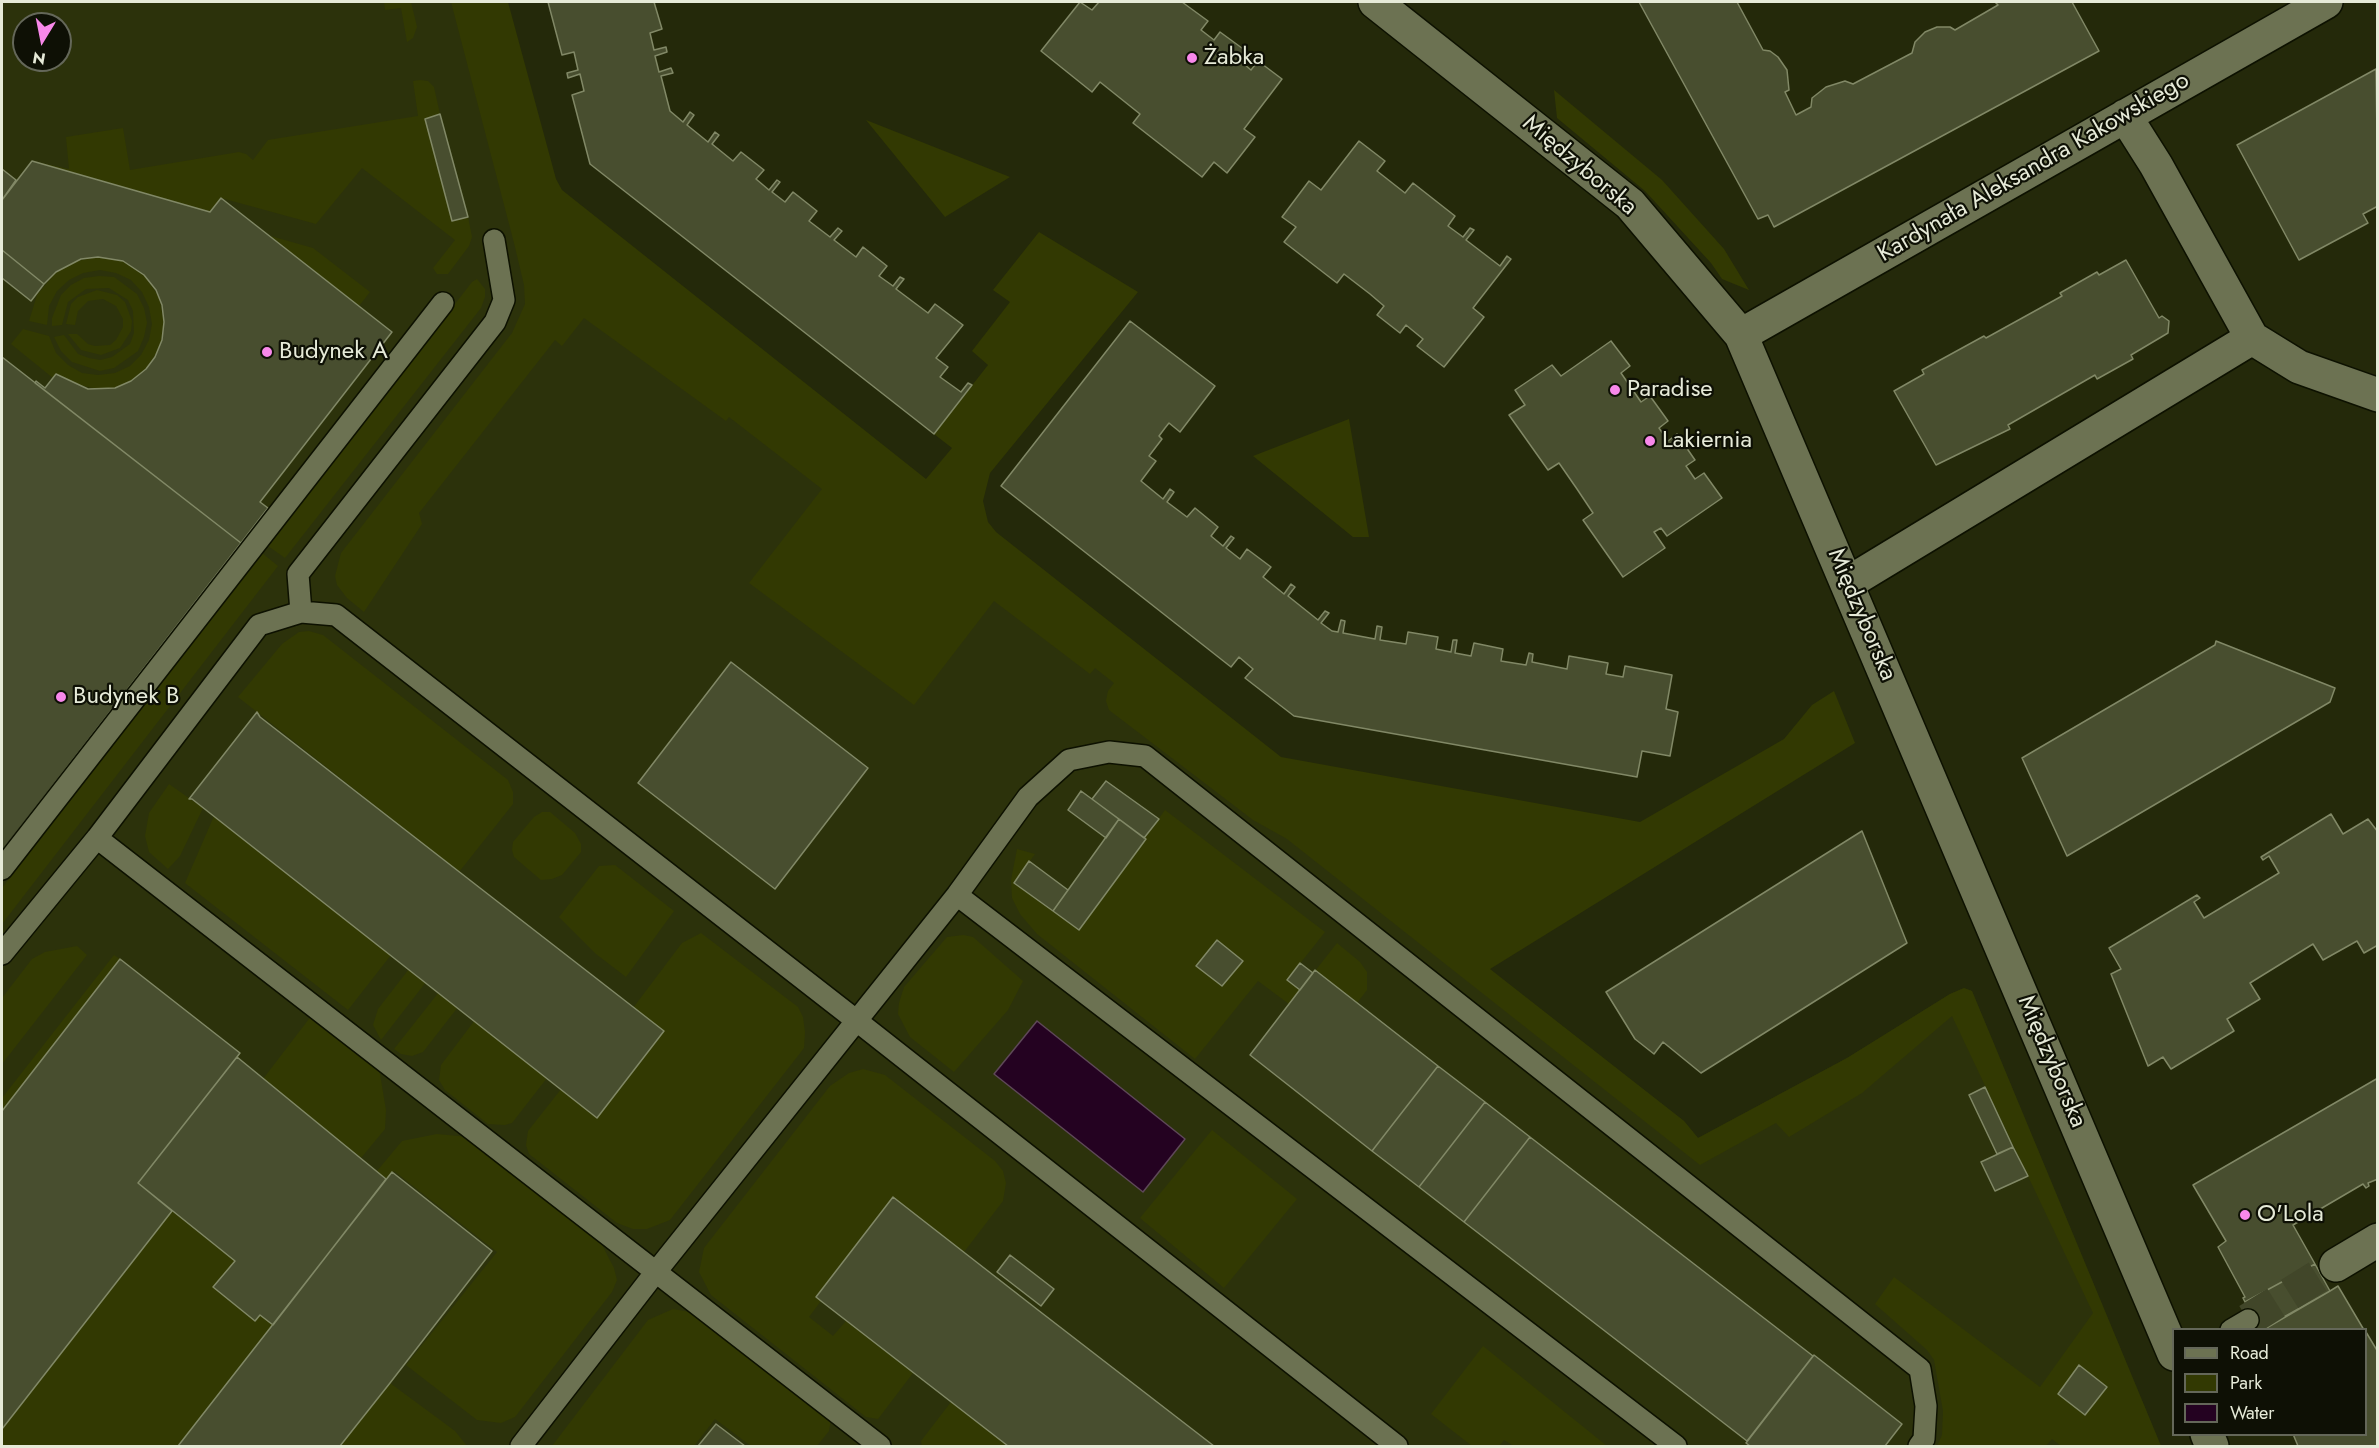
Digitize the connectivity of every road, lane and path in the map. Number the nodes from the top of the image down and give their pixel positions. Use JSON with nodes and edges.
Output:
{"nodes":[{"id":1,"x":1375,"y":2,"type":"edge"},
{"id":2,"x":2326,"y":2,"type":"edge"},
{"id":3,"x":2125,"y":116,"type":"junction"},
{"id":4,"x":494,"y":240,"type":"dead end"},
{"id":5,"x":443,"y":303,"type":"dead end"},
{"id":6,"x":1741,"y":335,"type":"junction"},
{"id":7,"x":2252,"y":338,"type":"junction"},
{"id":8,"x":2378,"y":395,"type":"edge"},
{"id":9,"x":1848,"y":583,"type":"junction"},
{"id":10,"x":301,"y":612,"type":"junction"},
{"id":11,"x":97,"y":838,"type":"junction"},
{"id":12,"x":2,"y":869,"type":"edge"},
{"id":13,"x":957,"y":894,"type":"junction"},
{"id":14,"x":2,"y":954,"type":"edge"},
{"id":15,"x":857,"y":1021,"type":"junction"},
{"id":16,"x":2378,"y":1240,"type":"edge"},
{"id":17,"x":2336,"y":1265,"type":"tunnel mouth"},
{"id":18,"x":655,"y":1273,"type":"junction"},
{"id":19,"x":2172,"y":1349,"type":"edge"},
{"id":20,"x":521,"y":1446,"type":"edge"},
{"id":21,"x":880,"y":1446,"type":"edge"},
{"id":22,"x":1396,"y":1446,"type":"edge"},
{"id":23,"x":1676,"y":1446,"type":"edge"},
{"id":24,"x":1918,"y":1446,"type":"edge"}],
"edges":[{"from":1,"to":6,"type":"street","name":"Międzyborska"},
{"from":2,"to":3,"type":"street","name":"Kardynała Aleksandra Kakowskiego"},
{"from":3,"to":6,"type":"street","name":"Kardynała Aleksandra Kakowskiego"},
{"from":3,"to":7,"type":"street"},
{"from":4,"to":10,"type":"lane"},
{"from":5,"to":12,"type":"lane"},
{"from":6,"to":9,"type":"street","name":"Międzyborska"},
{"from":7,"to":8,"type":"street"},
{"from":7,"to":9,"type":"street"},
{"from":9,"to":19,"type":"street","name":"Międzyborska"},
{"from":10,"to":11,"type":"lane"},
{"from":10,"to":15,"type":"lane"},
{"from":11,"to":14,"type":"lane"},
{"from":11,"to":18,"type":"lane"},
{"from":13,"to":15,"type":"lane"},
{"from":13,"to":23,"type":"lane"},
{"from":13,"to":24,"type":"lane"},
{"from":15,"to":18,"type":"lane"},
{"from":15,"to":22,"type":"lane"},
{"from":16,"to":17,"type":"street"},
{"from":18,"to":20,"type":"lane"},
{"from":18,"to":21,"type":"lane"}]}
